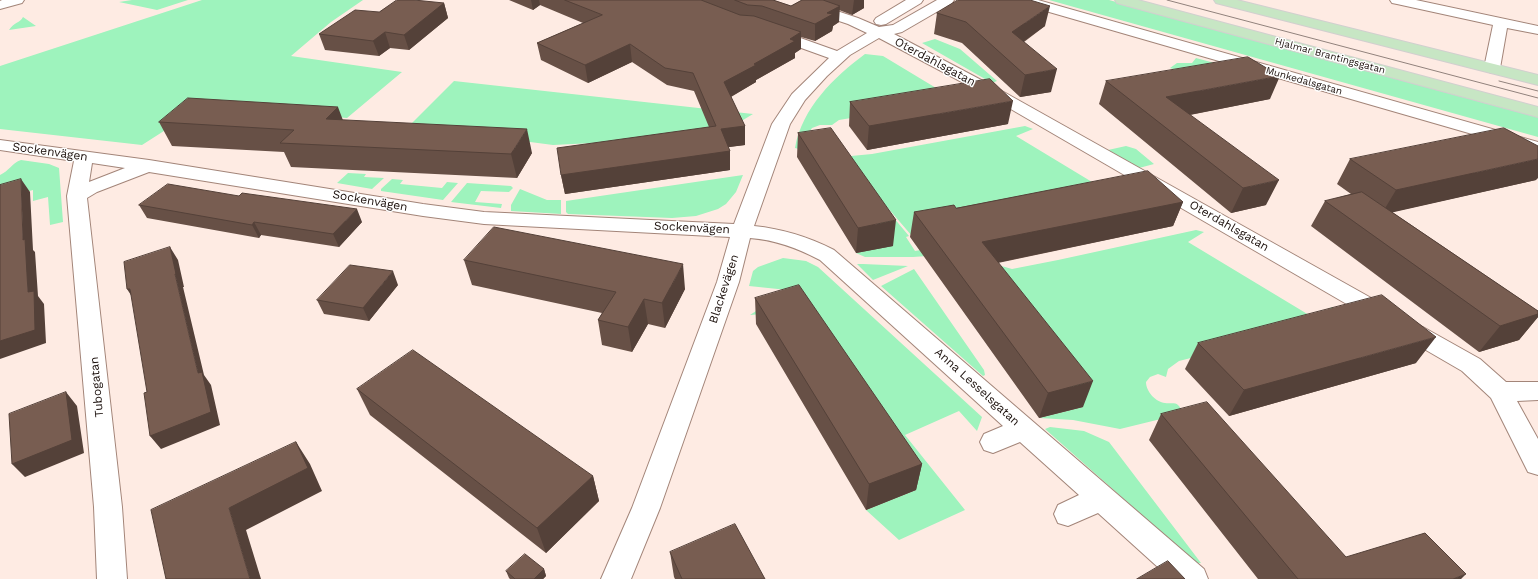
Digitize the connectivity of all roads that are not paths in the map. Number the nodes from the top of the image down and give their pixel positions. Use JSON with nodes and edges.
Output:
{"nodes":[{"id":1,"x":15,"y":0,"type":"edge"},
{"id":2,"x":916,"y":0,"type":"edge"},
{"id":3,"x":947,"y":0,"type":"edge"},
{"id":4,"x":1023,"y":0,"type":"edge"},
{"id":5,"x":1122,"y":0,"type":"edge"},
{"id":6,"x":1221,"y":0,"type":"edge"},
{"id":7,"x":1397,"y":0,"type":"edge"},
{"id":8,"x":0,"y":5,"type":"edge"},
{"id":9,"x":817,"y":9,"type":"edge"},
{"id":10,"x":1501,"y":22,"type":"junction"},
{"id":11,"x":763,"y":29,"type":"edge"},
{"id":12,"x":1538,"y":30,"type":"edge"},
{"id":13,"x":878,"y":32,"type":"junction"},
{"id":14,"x":840,"y":56,"type":"junction"},
{"id":15,"x":1492,"y":68,"type":"junction"},
{"id":16,"x":1538,"y":80,"type":"edge"},
{"id":17,"x":1538,"y":112,"type":"edge"},
{"id":18,"x":0,"y":145,"type":"edge"},
{"id":19,"x":1538,"y":148,"type":"edge"},
{"id":20,"x":84,"y":157,"type":"junction"},
{"id":21,"x":149,"y":166,"type":"junction"},
{"id":22,"x":77,"y":196,"type":"junction"},
{"id":23,"x":742,"y":231,"type":"junction"},
{"id":24,"x":1538,"y":391,"type":"edge"},
{"id":25,"x":1500,"y":392,"type":"junction"},
{"id":26,"x":1024,"y":428,"type":"junction"},
{"id":27,"x":992,"y":442,"type":"dead end"},
{"id":28,"x":1538,"y":464,"type":"edge"},
{"id":29,"x":1102,"y":498,"type":"junction"},
{"id":30,"x":1068,"y":514,"type":"dead end"},
{"id":31,"x":112,"y":579,"type":"edge"},
{"id":32,"x":616,"y":579,"type":"edge"},
{"id":33,"x":1193,"y":579,"type":"edge"}],
"edges":[{"from":1,"to":8,"type":"street"},
{"from":2,"to":13,"type":"street"},
{"from":3,"to":13,"type":"street"},
{"from":4,"to":19,"type":"street","name":"Munkedalsgatan"},
{"from":5,"to":17,"type":"main road","name":"Hjalmar Brantingsgatan"},
{"from":6,"to":15,"type":"main road"},
{"from":7,"to":10,"type":"street"},
{"from":9,"to":13,"type":"street","name":"Oterdahlsgatan"},
{"from":10,"to":12,"type":"street"},
{"from":10,"to":15,"type":"street"},
{"from":11,"to":14,"type":"street"},
{"from":13,"to":14,"type":"street","name":"Blackevägen"},
{"from":13,"to":25,"type":"street","name":"Oterdahlsgatan"},
{"from":14,"to":23,"type":"street","name":"Blackevägen"},
{"from":15,"to":16,"type":"main road"},
{"from":18,"to":20,"type":"street","name":"Sockenvägen"},
{"from":20,"to":21,"type":"street","name":"Sockenvägen"},
{"from":20,"to":22,"type":"street","name":"Tubogatan"},
{"from":21,"to":22,"type":"street"},
{"from":21,"to":23,"type":"street","name":"Sockenvägen"},
{"from":22,"to":31,"type":"street","name":"Tubogatan"},
{"from":23,"to":26,"type":"street","name":"Anna Lesselsgatan"},
{"from":23,"to":32,"type":"street","name":"Blackevägen"},
{"from":24,"to":25,"type":"street"},
{"from":25,"to":28,"type":"street","name":"Oterdahlsgatan"},
{"from":26,"to":27,"type":"street"},
{"from":26,"to":29,"type":"street","name":"Anna Lesselsgatan"},
{"from":29,"to":30,"type":"street"},
{"from":29,"to":33,"type":"street","name":"Anna Lesselsgatan"}]}
